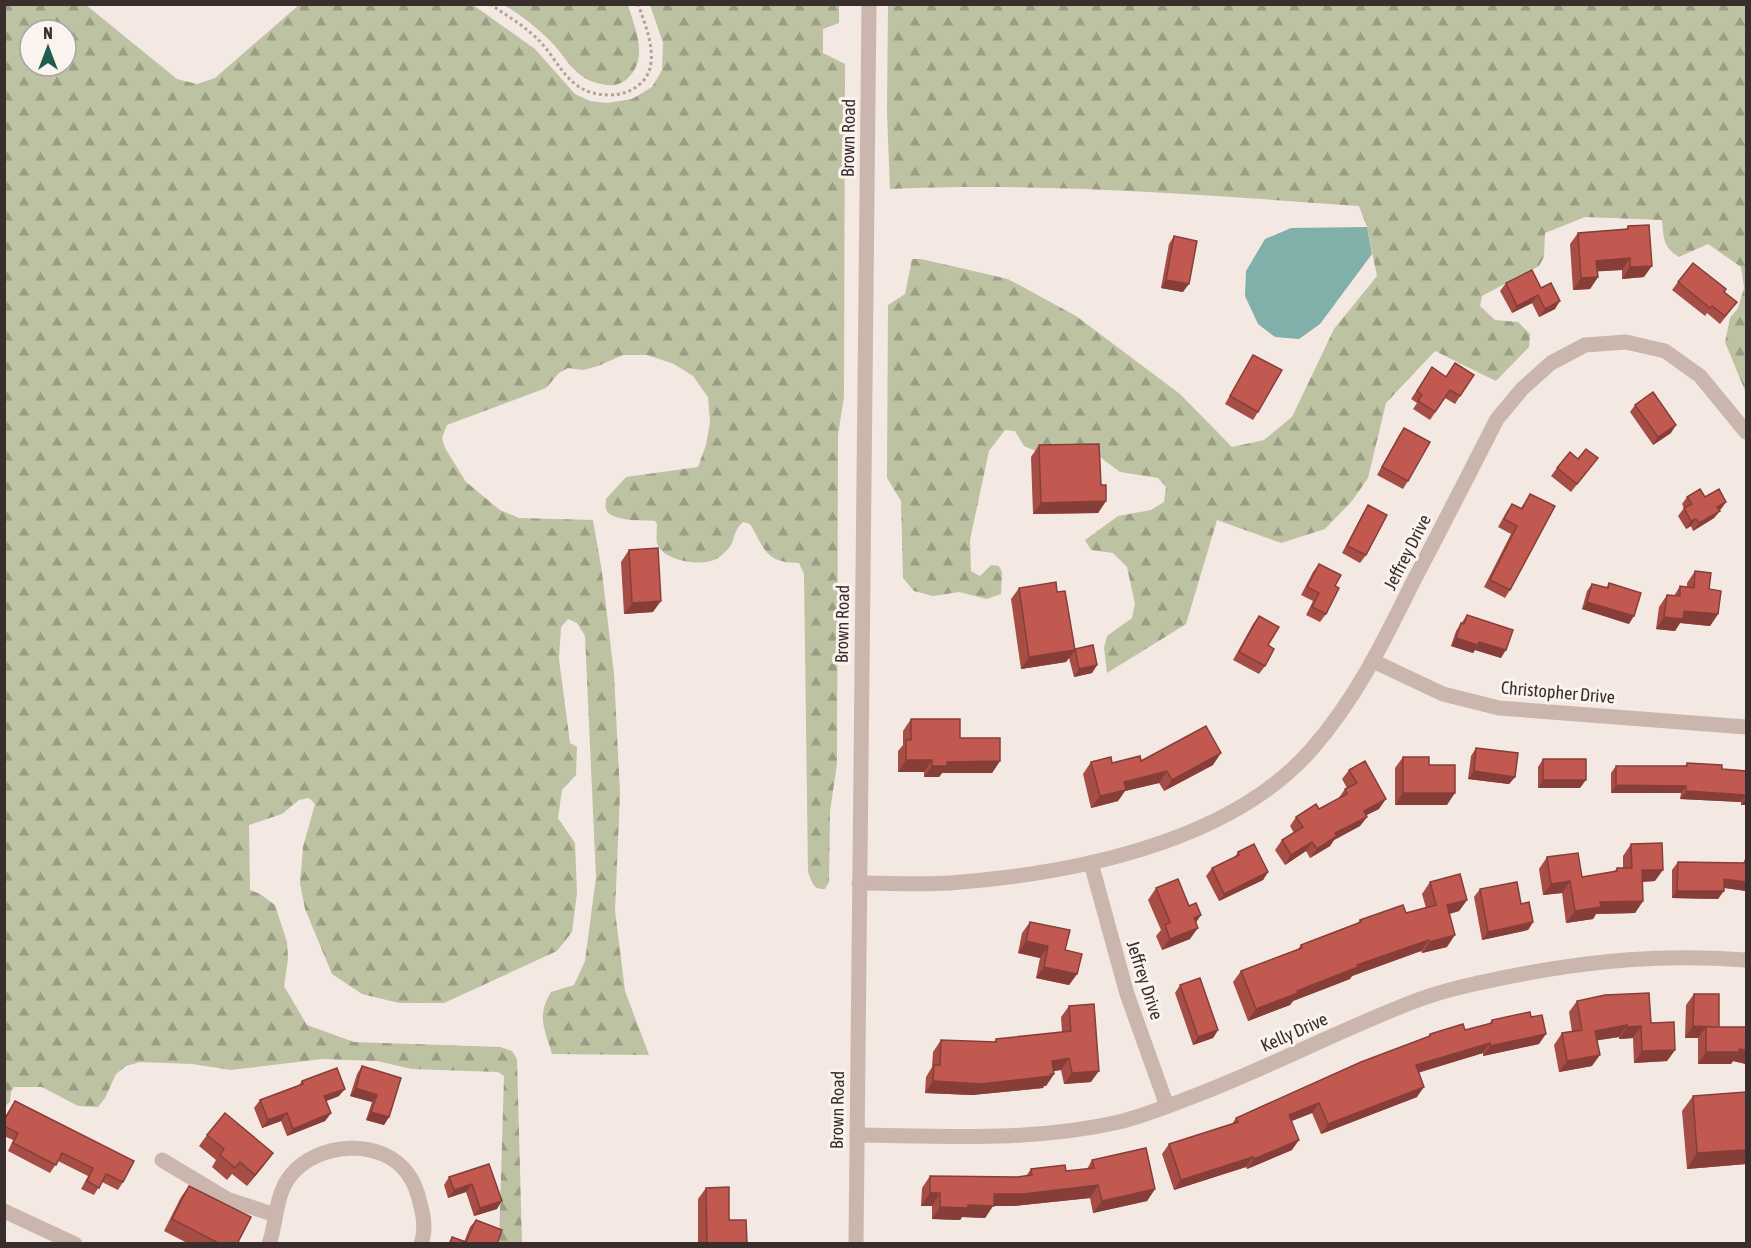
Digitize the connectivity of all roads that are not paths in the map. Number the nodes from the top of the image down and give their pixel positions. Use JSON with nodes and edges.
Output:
{"nodes":[{"id":1,"x":869,"y":4,"type":"edge"},
{"id":2,"x":1746,"y":432,"type":"edge"},
{"id":3,"x":1373,"y":661,"type":"junction"},
{"id":4,"x":1746,"y":727,"type":"edge"},
{"id":5,"x":1092,"y":863,"type":"junction"},
{"id":6,"x":859,"y":883,"type":"junction"},
{"id":7,"x":1746,"y":960,"type":"edge"},
{"id":8,"x":1167,"y":1106,"type":"junction"},
{"id":9,"x":856,"y":1135,"type":"junction"},
{"id":10,"x":162,"y":1160,"type":"dead end"},
{"id":11,"x":4,"y":1201,"type":"edge"},
{"id":12,"x":4,"y":1211,"type":"edge"},
{"id":13,"x":275,"y":1215,"type":"junction"},
{"id":14,"x":20,"y":1217,"type":"junction"},
{"id":15,"x":75,"y":1244,"type":"edge"},
{"id":16,"x":269,"y":1244,"type":"edge"},
{"id":17,"x":421,"y":1244,"type":"edge"},
{"id":18,"x":856,"y":1244,"type":"edge"}],
"edges":[{"from":1,"to":6,"type":"street","name":"Brown Road"},
{"from":2,"to":3,"type":"street","name":"Jeffrey Drive"},
{"from":3,"to":4,"type":"street","name":"Christopher Drive"},
{"from":3,"to":5,"type":"street","name":"Jeffrey Drive"},
{"from":5,"to":6,"type":"street","name":"Jeffrey Drive"},
{"from":5,"to":8,"type":"street","name":"Jeffrey Drive"},
{"from":6,"to":9,"type":"street","name":"Brown Road"},
{"from":7,"to":8,"type":"street","name":"Kelly Drive"},
{"from":8,"to":9,"type":"street","name":"Kelly Drive"},
{"from":9,"to":18,"type":"street","name":"Brown Road"},
{"from":10,"to":13,"type":"street"},
{"from":11,"to":14,"type":"street"},
{"from":12,"to":14,"type":"street"},
{"from":13,"to":16,"type":"street"},
{"from":13,"to":17,"type":"street"},
{"from":14,"to":15,"type":"street"}]}
